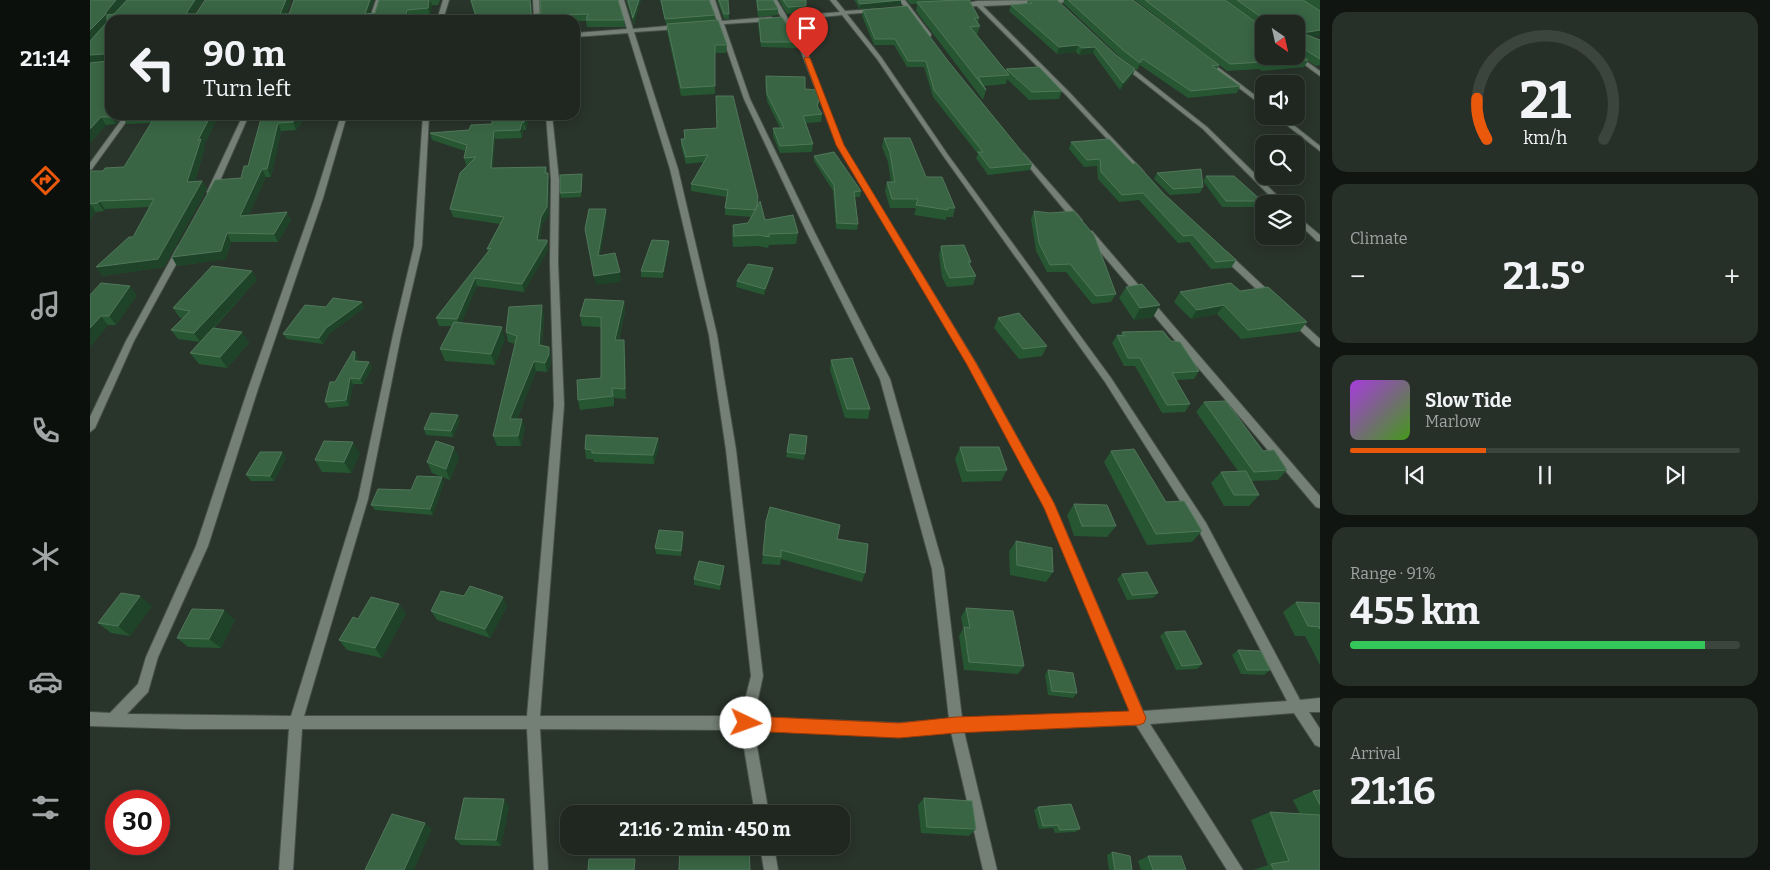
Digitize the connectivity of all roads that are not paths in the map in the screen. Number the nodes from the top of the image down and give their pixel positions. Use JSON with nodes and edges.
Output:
{"nodes":[{"id":1,"x":379,"y":0,"type":"edge"},
{"id":2,"x":446,"y":0,"type":"edge"},
{"id":3,"x":536,"y":0,"type":"edge"},
{"id":4,"x":621,"y":0,"type":"edge"},
{"id":5,"x":712,"y":0,"type":"edge"},
{"id":6,"x":774,"y":0,"type":"edge"},
{"id":7,"x":833,"y":0,"type":"edge"},
{"id":8,"x":902,"y":0,"type":"edge"},
{"id":9,"x":1054,"y":0,"type":"edge"},
{"id":10,"x":1075,"y":0,"type":"edge"},
{"id":11,"x":976,"y":2,"type":"edge"},
{"id":12,"x":948,"y":6,"type":"edge"},
{"id":13,"x":919,"y":7,"type":"edge"},
{"id":14,"x":1061,"y":7,"type":"edge"},
{"id":15,"x":909,"y":8,"type":"junction"},
{"id":16,"x":899,"y":9,"type":"edge"},
{"id":17,"x":880,"y":10,"type":"edge"},
{"id":18,"x":842,"y":13,"type":"junction"},
{"id":19,"x":374,"y":15,"type":"edge"},
{"id":20,"x":442,"y":15,"type":"edge"},
{"id":21,"x":537,"y":15,"type":"edge"},
{"id":22,"x":786,"y":19,"type":"junction"},
{"id":23,"x":719,"y":22,"type":"junction"},
{"id":24,"x":702,"y":24,"type":"edge"},
{"id":25,"x":686,"y":26,"type":"edge"},
{"id":26,"x":631,"y":32,"type":"junction"},
{"id":27,"x":580,"y":35,"type":"edge"},
{"id":28,"x":934,"y":44,"type":"edge"},
{"id":29,"x":1117,"y":59,"type":"edge"},
{"id":30,"x":1204,"y":59,"type":"edge"},
{"id":31,"x":1305,"y":63,"type":"edge"},
{"id":32,"x":1320,"y":74,"type":"edge"},
{"id":33,"x":1255,"y":99,"type":"edge"},
{"id":34,"x":124,"y":120,"type":"edge"},
{"id":35,"x":244,"y":120,"type":"edge"},
{"id":36,"x":343,"y":120,"type":"edge"},
{"id":37,"x":426,"y":120,"type":"edge"},
{"id":38,"x":549,"y":120,"type":"edge"},
{"id":39,"x":1290,"y":125,"type":"edge"},
{"id":40,"x":1320,"y":148,"type":"edge"},
{"id":41,"x":1019,"y":151,"type":"edge"},
{"id":42,"x":90,"y":168,"type":"edge"},
{"id":43,"x":1146,"y":178,"type":"edge"},
{"id":44,"x":1273,"y":195,"type":"edge"},
{"id":45,"x":208,"y":198,"type":"edge"},
{"id":46,"x":1305,"y":225,"type":"edge"},
{"id":47,"x":1320,"y":239,"type":"edge"},
{"id":48,"x":185,"y":241,"type":"edge"},
{"id":49,"x":1215,"y":245,"type":"edge"},
{"id":50,"x":1278,"y":304,"type":"edge"},
{"id":51,"x":1285,"y":311,"type":"edge"},
{"id":52,"x":1320,"y":344,"type":"edge"},
{"id":53,"x":90,"y":428,"type":"edge"},
{"id":54,"x":1320,"y":504,"type":"edge"},
{"id":55,"x":1320,"y":705,"type":"edge"},
{"id":56,"x":1297,"y":707,"type":"junction"},
{"id":57,"x":1139,"y":718,"type":"junction"},
{"id":58,"x":90,"y":719,"type":"edge"},
{"id":59,"x":112,"y":720,"type":"junction"},
{"id":60,"x":296,"y":722,"type":"junction"},
{"id":61,"x":533,"y":723,"type":"junction"},
{"id":62,"x":746,"y":723,"type":"junction"},
{"id":63,"x":956,"y":725,"type":"junction"},
{"id":64,"x":1320,"y":740,"type":"edge"},
{"id":65,"x":760,"y":805,"type":"edge"},
{"id":66,"x":768,"y":855,"type":"edge"},
{"id":67,"x":286,"y":870,"type":"edge"},
{"id":68,"x":541,"y":870,"type":"edge"},
{"id":69,"x":771,"y":870,"type":"edge"},
{"id":70,"x":990,"y":870,"type":"edge"},
{"id":71,"x":1236,"y":870,"type":"edge"}],
"edges":[{"from":1,"to":19,"type":"street"},
{"from":2,"to":20,"type":"street"},
{"from":3,"to":21,"type":"street"},
{"from":4,"to":26,"type":"street"},
{"from":5,"to":23,"type":"street"},
{"from":6,"to":22,"type":"street"},
{"from":7,"to":18,"type":"street"},
{"from":8,"to":15,"type":"street"},
{"from":9,"to":10,"type":"street"},
{"from":9,"to":11,"type":"street"},
{"from":9,"to":14,"type":"street"},
{"from":11,"to":12,"type":"street"},
{"from":11,"to":43,"type":"street"},
{"from":13,"to":15,"type":"street"},
{"from":15,"to":16,"type":"street"},
{"from":15,"to":28,"type":"street"},
{"from":17,"to":18,"type":"street"},
{"from":18,"to":22,"type":"street"},
{"from":18,"to":56,"type":"street"},
{"from":22,"to":23,"type":"street"},
{"from":22,"to":57,"type":"street"},
{"from":23,"to":24,"type":"street"},
{"from":23,"to":63,"type":"street"},
{"from":25,"to":26,"type":"street"},
{"from":26,"to":27,"type":"street"},
{"from":26,"to":62,"type":"street"},
{"from":29,"to":44,"type":"street"},
{"from":30,"to":33,"type":"street"},
{"from":31,"to":32,"type":"street"},
{"from":34,"to":42,"type":"street"},
{"from":35,"to":45,"type":"street"},
{"from":36,"to":59,"type":"street"},
{"from":37,"to":60,"type":"street"},
{"from":38,"to":61,"type":"street"},
{"from":39,"to":40,"type":"street"},
{"from":41,"to":54,"type":"street"},
{"from":46,"to":47,"type":"street"},
{"from":48,"to":53,"type":"street"},
{"from":49,"to":50,"type":"street"},
{"from":51,"to":52,"type":"street"},
{"from":55,"to":56,"type":"street"},
{"from":56,"to":57,"type":"street"},
{"from":56,"to":64,"type":"street"},
{"from":57,"to":63,"type":"street"},
{"from":57,"to":71,"type":"street"},
{"from":58,"to":59,"type":"street"},
{"from":59,"to":60,"type":"street"},
{"from":60,"to":61,"type":"street"},
{"from":60,"to":67,"type":"street"},
{"from":61,"to":62,"type":"street"},
{"from":61,"to":68,"type":"street"},
{"from":62,"to":63,"type":"street"},
{"from":62,"to":65,"type":"street"},
{"from":63,"to":70,"type":"street"},
{"from":66,"to":69,"type":"street"}]}
